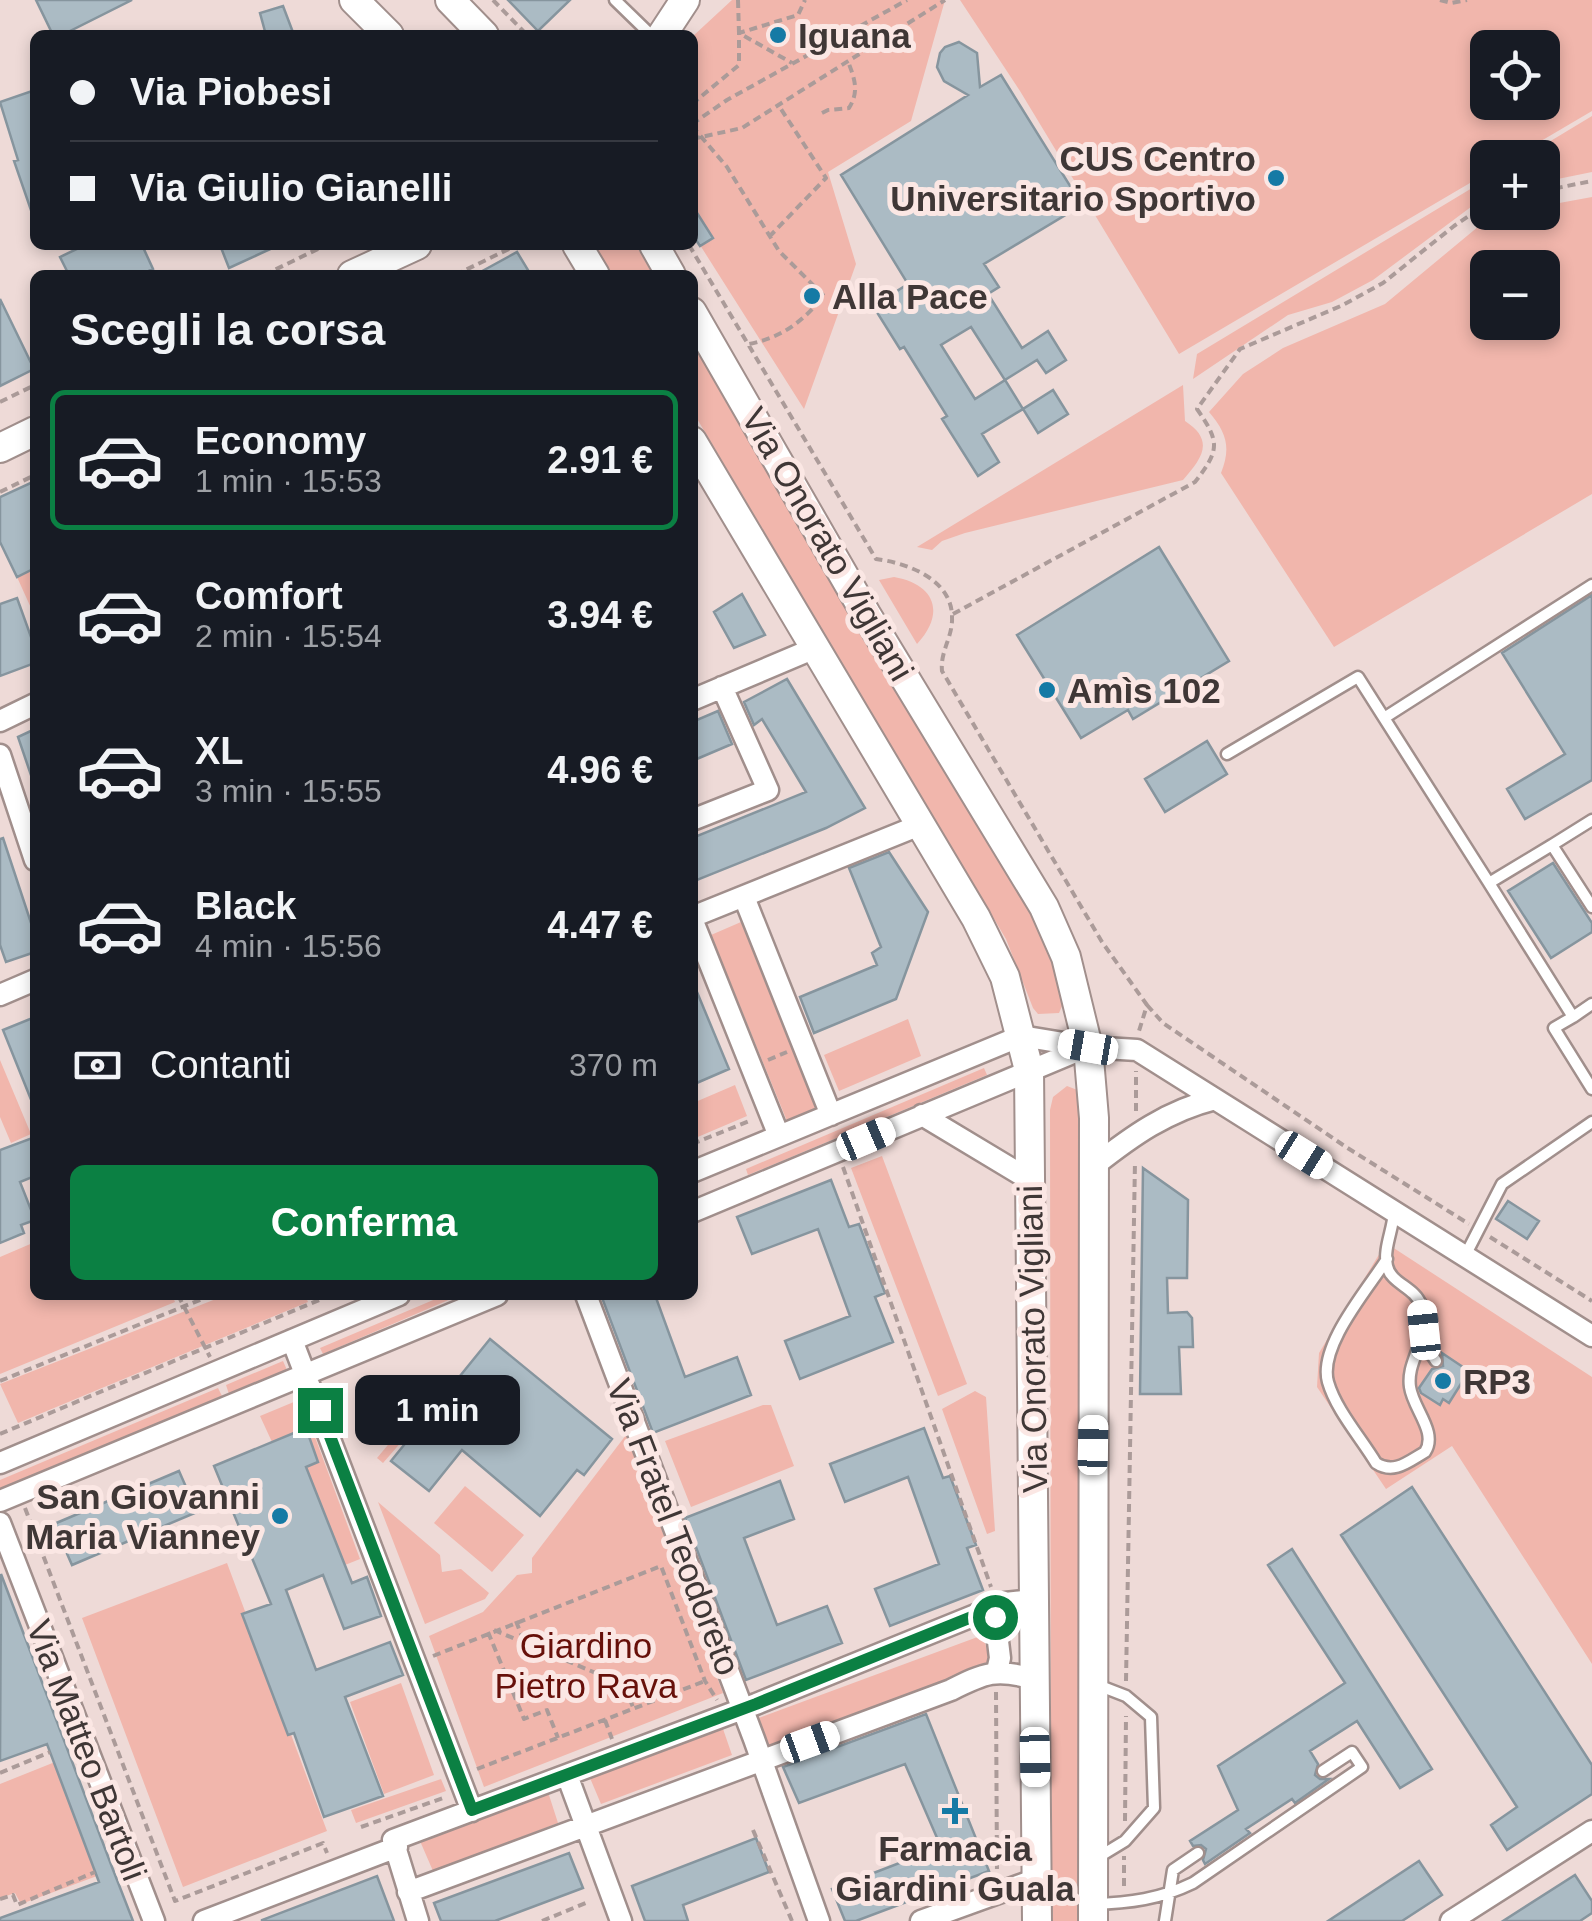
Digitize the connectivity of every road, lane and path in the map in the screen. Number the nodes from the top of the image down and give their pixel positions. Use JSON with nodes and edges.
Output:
{"nodes":[{"id":1,"x":354,"y":0,"type":"edge"},
{"id":2,"x":450,"y":0,"type":"edge"},
{"id":3,"x":493,"y":0,"type":"edge"},
{"id":4,"x":615,"y":0,"type":"edge"},
{"id":5,"x":686,"y":0,"type":"edge"},
{"id":6,"x":738,"y":0,"type":"edge"},
{"id":7,"x":805,"y":0,"type":"edge"},
{"id":8,"x":907,"y":0,"type":"edge"},
{"id":9,"x":945,"y":0,"type":"edge"},
{"id":10,"x":1440,"y":0,"type":"edge"},
{"id":11,"x":1466,"y":0,"type":"edge"},
{"id":12,"x":385,"y":30,"type":"edge"},
{"id":13,"x":479,"y":30,"type":"edge"},
{"id":14,"x":523,"y":30,"type":"edge"},
{"id":15,"x":646,"y":30,"type":"edge"},
{"id":16,"x":665,"y":30,"type":"edge"},
{"id":17,"x":739,"y":33,"type":"junction"},
{"id":18,"x":848,"y":62,"type":"junction"},
{"id":19,"x":792,"y":63,"type":"junction"},
{"id":20,"x":698,"y":99,"type":"edge"},
{"id":21,"x":778,"y":106,"type":"junction"},
{"id":22,"x":822,"y":114,"type":"dead end"},
{"id":23,"x":698,"y":121,"type":"edge"},
{"id":24,"x":698,"y":132,"type":"edge"},
{"id":25,"x":702,"y":136,"type":"junction"},
{"id":26,"x":698,"y":138,"type":"edge"},
{"id":27,"x":1592,"y":181,"type":"edge"},
{"id":28,"x":1560,"y":187,"type":"edge"},
{"id":29,"x":1470,"y":216,"type":"edge"},
{"id":30,"x":769,"y":237,"type":"junction"},
{"id":31,"x":316,"y":250,"type":"edge"},
{"id":32,"x":406,"y":250,"type":"edge"},
{"id":33,"x":417,"y":250,"type":"edge"},
{"id":34,"x":507,"y":250,"type":"edge"},
{"id":35,"x":692,"y":250,"type":"edge"},
{"id":36,"x":274,"y":270,"type":"edge"},
{"id":37,"x":363,"y":270,"type":"edge"},
{"id":38,"x":373,"y":270,"type":"edge"},
{"id":39,"x":465,"y":270,"type":"edge"},
{"id":40,"x":698,"y":322,"type":"edge"},
{"id":41,"x":750,"y":344,"type":"junction"},
{"id":42,"x":30,"y":387,"type":"edge"},
{"id":43,"x":0,"y":402,"type":"edge"},
{"id":44,"x":30,"y":430,"type":"edge"},
{"id":45,"x":0,"y":445,"type":"edge"},
{"id":46,"x":698,"y":451,"type":"edge"},
{"id":47,"x":30,"y":477,"type":"edge"},
{"id":48,"x":0,"y":492,"type":"edge"},
{"id":49,"x":1592,"y":586,"type":"edge"},
{"id":50,"x":953,"y":614,"type":"junction"},
{"id":51,"x":815,"y":648,"type":"junction"},
{"id":52,"x":722,"y":687,"type":"junction"},
{"id":53,"x":698,"y":697,"type":"edge"},
{"id":54,"x":30,"y":706,"type":"edge"},
{"id":55,"x":1384,"y":718,"type":"junction"},
{"id":56,"x":0,"y":721,"type":"edge"},
{"id":57,"x":1227,"y":754,"type":"dead end"},
{"id":58,"x":0,"y":755,"type":"edge"},
{"id":59,"x":698,"y":818,"type":"edge"},
{"id":60,"x":1592,"y":820,"type":"edge"},
{"id":61,"x":920,"y":824,"type":"junction"},
{"id":62,"x":30,"y":845,"type":"edge"},
{"id":63,"x":1552,"y":845,"type":"junction"},
{"id":64,"x":1489,"y":883,"type":"junction"},
{"id":65,"x":744,"y":897,"type":"junction"},
{"id":66,"x":1592,"y":907,"type":"edge"},
{"id":67,"x":698,"y":916,"type":"edge"},
{"id":68,"x":698,"y":933,"type":"edge"},
{"id":69,"x":30,"y":982,"type":"edge"},
{"id":70,"x":0,"y":996,"type":"edge"},
{"id":71,"x":1592,"y":1004,"type":"edge"},
{"id":72,"x":1147,"y":1005,"type":"junction"},
{"id":73,"x":1573,"y":1017,"type":"junction"},
{"id":74,"x":1021,"y":1036,"type":"junction"},
{"id":75,"x":803,"y":1045,"type":"junction"},
{"id":76,"x":1088,"y":1047,"type":"junction"},
{"id":77,"x":1137,"y":1050,"type":"junction"},
{"id":78,"x":752,"y":1067,"type":"junction"},
{"id":79,"x":1029,"y":1070,"type":"junction"},
{"id":80,"x":1592,"y":1089,"type":"edge"},
{"id":81,"x":1214,"y":1099,"type":"junction"},
{"id":82,"x":831,"y":1115,"type":"junction"},
{"id":83,"x":922,"y":1115,"type":"junction"},
{"id":84,"x":752,"y":1120,"type":"dead end"},
{"id":85,"x":1592,"y":1122,"type":"edge"},
{"id":86,"x":1135,"y":1132,"type":"junction"},
{"id":87,"x":779,"y":1136,"type":"junction"},
{"id":88,"x":698,"y":1142,"type":"edge"},
{"id":89,"x":838,"y":1151,"type":"junction"},
{"id":90,"x":1094,"y":1166,"type":"junction"},
{"id":91,"x":698,"y":1170,"type":"edge"},
{"id":92,"x":1030,"y":1180,"type":"junction"},
{"id":93,"x":698,"y":1209,"type":"edge"},
{"id":94,"x":1394,"y":1211,"type":"junction"},
{"id":95,"x":1478,"y":1230,"type":"junction"},
{"id":96,"x":1465,"y":1256,"type":"junction"},
{"id":97,"x":1387,"y":1258,"type":"junction"},
{"id":98,"x":200,"y":1300,"type":"edge"},
{"id":99,"x":319,"y":1300,"type":"edge"},
{"id":100,"x":387,"y":1300,"type":"edge"},
{"id":101,"x":485,"y":1300,"type":"edge"},
{"id":102,"x":588,"y":1300,"type":"edge"},
{"id":103,"x":1592,"y":1301,"type":"edge"},
{"id":104,"x":1422,"y":1308,"type":"junction"},
{"id":105,"x":1592,"y":1336,"type":"edge"},
{"id":106,"x":292,"y":1340,"type":"junction"},
{"id":107,"x":1436,"y":1361,"type":"dead end"},
{"id":108,"x":306,"y":1375,"type":"junction"},
{"id":109,"x":0,"y":1381,"type":"edge"},
{"id":110,"x":0,"y":1434,"type":"edge"},
{"id":111,"x":0,"y":1464,"type":"edge"},
{"id":112,"x":10,"y":1498,"type":"edge"},
{"id":113,"x":0,"y":1523,"type":"edge"},
{"id":114,"x":1034,"y":1600,"type":"junction"},
{"id":115,"x":989,"y":1610,"type":"junction"},
{"id":116,"x":516,"y":1621,"type":"junction"},
{"id":117,"x":491,"y":1631,"type":"junction"},
{"id":118,"x":524,"y":1642,"type":"junction"},
{"id":119,"x":418,"y":1668,"type":"junction"},
{"id":120,"x":991,"y":1672,"type":"junction"},
{"id":121,"x":637,"y":1679,"type":"dead end"},
{"id":122,"x":1034,"y":1680,"type":"junction"},
{"id":123,"x":705,"y":1682,"type":"junction"},
{"id":124,"x":1092,"y":1683,"type":"junction"},
{"id":125,"x":624,"y":1684,"type":"junction"},
{"id":126,"x":1126,"y":1696,"type":"junction"},
{"id":127,"x":634,"y":1709,"type":"junction"},
{"id":128,"x":733,"y":1713,"type":"junction"},
{"id":129,"x":558,"y":1738,"type":"junction"},
{"id":130,"x":50,"y":1752,"type":"dead end"},
{"id":131,"x":762,"y":1760,"type":"junction"},
{"id":132,"x":1324,"y":1772,"type":"dead end"},
{"id":133,"x":0,"y":1773,"type":"edge"},
{"id":134,"x":567,"y":1775,"type":"junction"},
{"id":135,"x":462,"y":1783,"type":"junction"},
{"id":136,"x":472,"y":1810,"type":"junction"},
{"id":137,"x":584,"y":1827,"type":"junction"},
{"id":138,"x":361,"y":1828,"type":"dead end"},
{"id":139,"x":753,"y":1830,"type":"dead end"},
{"id":140,"x":1592,"y":1831,"type":"edge"},
{"id":141,"x":1124,"y":1841,"type":"junction"},
{"id":142,"x":323,"y":1843,"type":"dead end"},
{"id":143,"x":395,"y":1844,"type":"junction"},
{"id":144,"x":1198,"y":1853,"type":"dead end"},
{"id":145,"x":1092,"y":1861,"type":"junction"},
{"id":146,"x":95,"y":1872,"type":"dead end"},
{"id":147,"x":1037,"y":1879,"type":"junction"},
{"id":148,"x":408,"y":1892,"type":"junction"},
{"id":149,"x":997,"y":1893,"type":"junction"},
{"id":150,"x":1168,"y":1895,"type":"junction"},
{"id":151,"x":0,"y":1899,"type":"edge"},
{"id":152,"x":588,"y":1902,"type":"dead end"},
{"id":153,"x":1124,"y":1903,"type":"junction"},
{"id":154,"x":567,"y":1911,"type":"junction"},
{"id":155,"x":1092,"y":1912,"type":"edge"},
{"id":156,"x":154,"y":1921,"type":"edge"},
{"id":157,"x":204,"y":1921,"type":"edge"},
{"id":158,"x":418,"y":1921,"type":"edge"},
{"id":159,"x":542,"y":1921,"type":"edge"},
{"id":160,"x":571,"y":1921,"type":"edge"},
{"id":161,"x":621,"y":1921,"type":"edge"},
{"id":162,"x":792,"y":1921,"type":"edge"},
{"id":163,"x":818,"y":1921,"type":"edge"},
{"id":164,"x":920,"y":1921,"type":"edge"},
{"id":165,"x":1037,"y":1921,"type":"edge"},
{"id":166,"x":1164,"y":1921,"type":"edge"},
{"id":167,"x":1451,"y":1921,"type":"edge"}],
"edges":[{"from":1,"to":12,"type":"main road"},
{"from":2,"to":13,"type":"main road"},
{"from":3,"to":14,"type":"path"},
{"from":4,"to":15,"type":"lane"},
{"from":5,"to":16,"type":"main road"},
{"from":6,"to":17,"type":"path"},
{"from":7,"to":17,"type":"path"},
{"from":8,"to":19,"type":"path"},
{"from":9,"to":18,"type":"path"},
{"from":10,"to":11,"type":"path"},
{"from":17,"to":19,"type":"path"},
{"from":17,"to":20,"type":"path"},
{"from":18,"to":21,"type":"path"},
{"from":18,"to":22,"type":"path"},
{"from":19,"to":23,"type":"path"},
{"from":21,"to":25,"type":"path"},
{"from":21,"to":30,"type":"path"},
{"from":24,"to":25,"type":"path"},
{"from":25,"to":26,"type":"path"},
{"from":25,"to":30,"type":"path"},
{"from":27,"to":28,"type":"path"},
{"from":29,"to":50,"type":"path"},
{"from":30,"to":41,"type":"path"},
{"from":31,"to":36,"type":"path"},
{"from":32,"to":37,"type":"main road"},
{"from":33,"to":38,"type":"main road"},
{"from":34,"to":39,"type":"path"},
{"from":35,"to":41,"type":"path"},
{"from":40,"to":76,"type":"main road","name":"Via Onorato Vigliani"},
{"from":41,"to":50,"type":"path"},
{"from":42,"to":43,"type":"path"},
{"from":44,"to":45,"type":"main road"},
{"from":46,"to":51,"type":"main road","name":"Via Onorato Vigliani"},
{"from":47,"to":48,"type":"path"},
{"from":49,"to":55,"type":"lane"},
{"from":50,"to":72,"type":"path"},
{"from":51,"to":52,"type":"street"},
{"from":51,"to":61,"type":"main road","name":"Via Onorato Vigliani"},
{"from":52,"to":53,"type":"street"},
{"from":52,"to":59,"type":"street"},
{"from":54,"to":56,"type":"street"},
{"from":55,"to":57,"type":"lane"},
{"from":55,"to":64,"type":"lane"},
{"from":58,"to":62,"type":"street"},
{"from":60,"to":63,"type":"lane"},
{"from":61,"to":65,"type":"street"},
{"from":61,"to":74,"type":"main road","name":"Via Onorato Vigliani"},
{"from":63,"to":64,"type":"lane"},
{"from":63,"to":66,"type":"lane"},
{"from":64,"to":73,"type":"lane"},
{"from":65,"to":67,"type":"street"},
{"from":65,"to":75,"type":"street"},
{"from":68,"to":78,"type":"street"},
{"from":69,"to":70,"type":"street"},
{"from":71,"to":73,"type":"lane"},
{"from":72,"to":77,"type":"path"},
{"from":72,"to":95,"type":"path"},
{"from":73,"to":80,"type":"lane"},
{"from":74,"to":76,"type":"street"},
{"from":74,"to":79,"type":"main road","name":"Via Onorato Vigliani"},
{"from":74,"to":82,"type":"street"},
{"from":75,"to":78,"type":"path"},
{"from":75,"to":82,"type":"street"},
{"from":76,"to":77,"type":"street"},
{"from":76,"to":79,"type":"street"},
{"from":76,"to":90,"type":"main road","name":"Via Onorato Vigliani"},
{"from":77,"to":81,"type":"street"},
{"from":77,"to":86,"type":"path"},
{"from":78,"to":87,"type":"street"},
{"from":79,"to":83,"type":"street"},
{"from":79,"to":92,"type":"main road","name":"Via Onorato Vigliani"},
{"from":81,"to":86,"type":"street","name":"Via Onorato Vigliani"},
{"from":81,"to":94,"type":"street"},
{"from":82,"to":87,"type":"street"},
{"from":83,"to":89,"type":"street"},
{"from":83,"to":92,"type":"street"},
{"from":84,"to":88,"type":"path"},
{"from":85,"to":95,"type":"lane"},
{"from":86,"to":90,"type":"street","name":"Via Onorato Vigliani"},
{"from":86,"to":126,"type":"path"},
{"from":87,"to":91,"type":"street"},
{"from":89,"to":93,"type":"street"},
{"from":89,"to":115,"type":"path"},
{"from":90,"to":124,"type":"main road","name":"Via Onorato Vigliani"},
{"from":92,"to":114,"type":"main road","name":"Via Onorato Vigliani"},
{"from":94,"to":96,"type":"street"},
{"from":94,"to":97,"type":"lane"},
{"from":95,"to":96,"type":"lane"},
{"from":95,"to":103,"type":"path"},
{"from":96,"to":105,"type":"street"},
{"from":97,"to":104,"type":"lane"},
{"from":97,"to":104,"type":"lane"},
{"from":98,"to":109,"type":"path"},
{"from":99,"to":110,"type":"path"},
{"from":100,"to":106,"type":"street"},
{"from":101,"to":108,"type":"street"},
{"from":102,"to":128,"type":"street","name":"Via Fratel Teodoreto"},
{"from":104,"to":107,"type":"lane"},
{"from":106,"to":108,"type":"street"},
{"from":106,"to":111,"type":"street"},
{"from":108,"to":112,"type":"street"},
{"from":108,"to":119,"type":"street"},
{"from":112,"to":142,"type":"path"},
{"from":113,"to":156,"type":"street","name":"Via Matteo Bartoli"},
{"from":114,"to":115,"type":"street"},
{"from":114,"to":122,"type":"main road","name":"Via Onorato Vigliani"},
{"from":115,"to":120,"type":"street"},
{"from":115,"to":128,"type":"street"},
{"from":116,"to":117,"type":"path"},
{"from":116,"to":118,"type":"path"},
{"from":116,"to":123,"type":"path"},
{"from":117,"to":118,"type":"path"},
{"from":117,"to":119,"type":"path"},
{"from":117,"to":129,"type":"path"},
{"from":118,"to":125,"type":"path"},
{"from":119,"to":135,"type":"street"},
{"from":120,"to":122,"type":"street"},
{"from":120,"to":131,"type":"street"},
{"from":120,"to":149,"type":"path"},
{"from":121,"to":125,"type":"path"},
{"from":122,"to":147,"type":"main road","name":"Via Onorato Vigliani"},
{"from":123,"to":127,"type":"path"},
{"from":123,"to":128,"type":"path"},
{"from":124,"to":126,"type":"lane"},
{"from":124,"to":145,"type":"main road","name":"Via Onorato Vigliani"},
{"from":125,"to":127,"type":"path"},
{"from":126,"to":141,"type":"path"},
{"from":126,"to":141,"type":"lane"},
{"from":127,"to":129,"type":"path"},
{"from":128,"to":131,"type":"street","name":"Via Fratel Teodoreto"},
{"from":128,"to":134,"type":"street"},
{"from":129,"to":135,"type":"path"},
{"from":130,"to":133,"type":"path"},
{"from":131,"to":137,"type":"street"},
{"from":131,"to":163,"type":"street","name":"Via Fratel Teodoreto"},
{"from":132,"to":150,"type":"lane"},
{"from":134,"to":136,"type":"street"},
{"from":134,"to":137,"type":"street"},
{"from":135,"to":136,"type":"street"},
{"from":135,"to":138,"type":"path"},
{"from":136,"to":143,"type":"street"},
{"from":137,"to":148,"type":"street"},
{"from":137,"to":161,"type":"street"},
{"from":139,"to":162,"type":"path"},
{"from":140,"to":167,"type":"street"},
{"from":141,"to":145,"type":"lane"},
{"from":141,"to":153,"type":"path"},
{"from":143,"to":148,"type":"street"},
{"from":143,"to":157,"type":"street"},
{"from":144,"to":150,"type":"lane"},
{"from":145,"to":155,"type":"main road","name":"Via Onorato Vigliani"},
{"from":146,"to":151,"type":"path"},
{"from":147,"to":149,"type":"street"},
{"from":147,"to":165,"type":"main road","name":"Via Onorato Vigliani"},
{"from":148,"to":158,"type":"street"},
{"from":149,"to":164,"type":"street"},
{"from":150,"to":153,"type":"lane"},
{"from":150,"to":166,"type":"lane"},
{"from":152,"to":154,"type":"path"},
{"from":153,"to":155,"type":"lane"},
{"from":154,"to":159,"type":"path"},
{"from":154,"to":160,"type":"path"}]}
